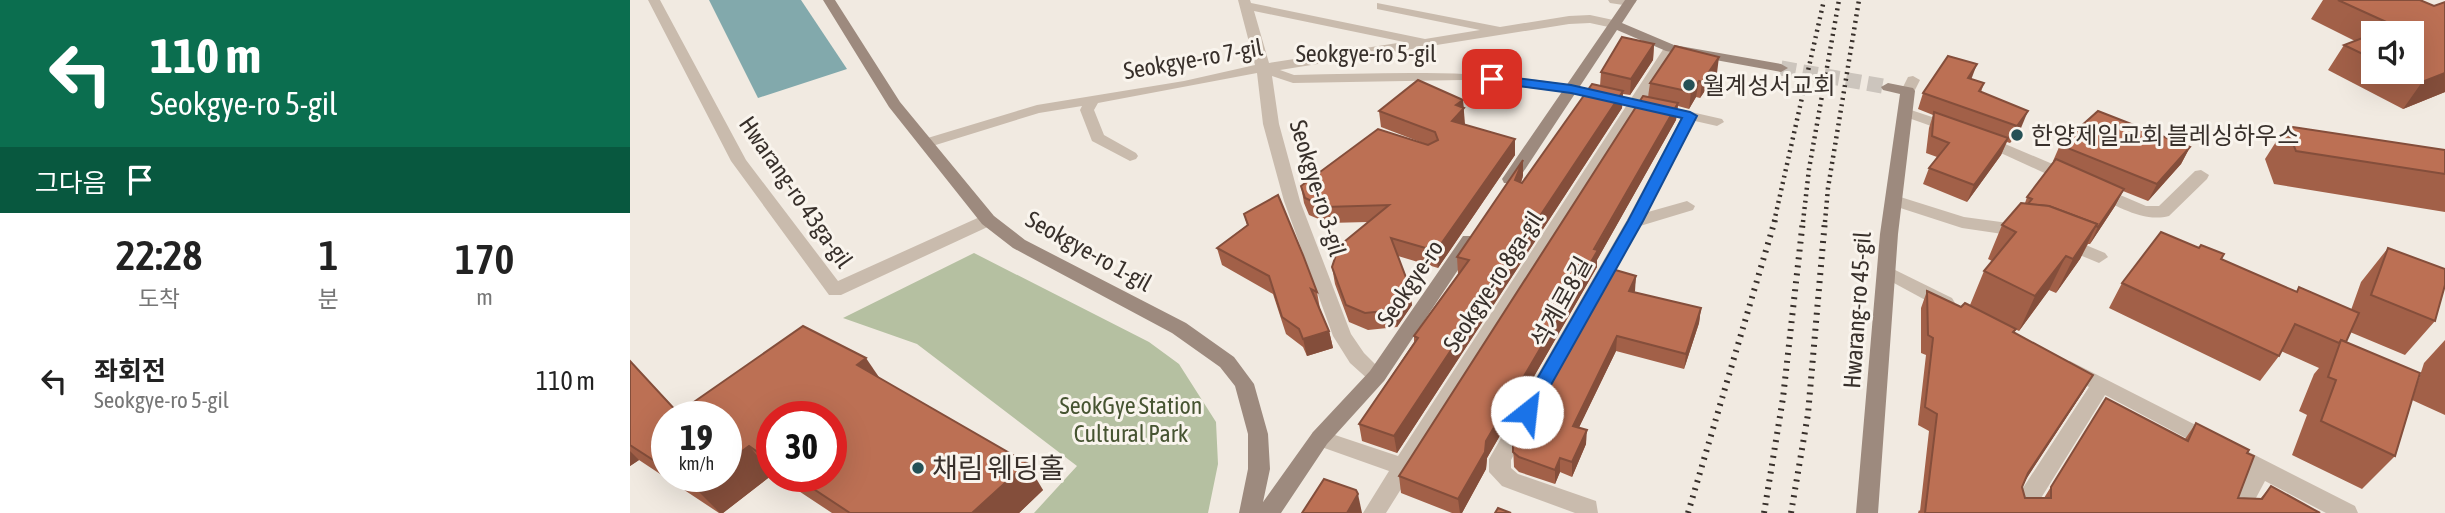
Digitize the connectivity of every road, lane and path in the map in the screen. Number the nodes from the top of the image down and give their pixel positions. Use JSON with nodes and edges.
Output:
{"nodes":[{"id":1,"x":654,"y":0,"type":"edge"},
{"id":2,"x":829,"y":0,"type":"edge"},
{"id":3,"x":1625,"y":1,"type":"edge"},
{"id":4,"x":1245,"y":3,"type":"edge"},
{"id":5,"x":1382,"y":6,"type":"dead end"},
{"id":6,"x":1614,"y":24,"type":"junction"},
{"id":7,"x":1504,"y":31,"type":"junction"},
{"id":8,"x":1427,"y":44,"type":"junction"},
{"id":9,"x":1671,"y":48,"type":"junction"},
{"id":10,"x":1263,"y":68,"type":"junction"},
{"id":11,"x":1781,"y":68,"type":"tunnel mouth"},
{"id":12,"x":1888,"y":87,"type":"tunnel mouth"},
{"id":13,"x":1571,"y":89,"type":"junction"},
{"id":14,"x":1093,"y":100,"type":"junction"},
{"id":15,"x":1636,"y":104,"type":"junction"},
{"id":16,"x":1905,"y":112,"type":"junction"},
{"id":17,"x":1690,"y":116,"type":"junction"},
{"id":18,"x":1717,"y":122,"type":"dead end"},
{"id":19,"x":926,"y":144,"type":"junction"},
{"id":20,"x":1130,"y":156,"type":"dead end"},
{"id":21,"x":2200,"y":175,"type":"dead end"},
{"id":22,"x":1503,"y":189,"type":"edge"},
{"id":23,"x":1894,"y":200,"type":"junction"},
{"id":24,"x":1687,"y":206,"type":"dead end"},
{"id":25,"x":988,"y":220,"type":"junction"},
{"id":26,"x":1482,"y":220,"type":"edge"},
{"id":27,"x":1635,"y":221,"type":"junction"},
{"id":28,"x":2099,"y":257,"type":"dead end"},
{"id":29,"x":1887,"y":271,"type":"junction"},
{"id":30,"x":1959,"y":310,"type":"edge"},
{"id":31,"x":2054,"y":360,"type":"edge"},
{"id":32,"x":1377,"y":376,"type":"junction"},
{"id":33,"x":2101,"y":385,"type":"junction"},
{"id":34,"x":1320,"y":439,"type":"junction"},
{"id":35,"x":1403,"y":467,"type":"junction"},
{"id":36,"x":2261,"y":468,"type":"junction"},
{"id":37,"x":1588,"y":510,"type":"edge"},
{"id":38,"x":1250,"y":513,"type":"edge"},
{"id":39,"x":1268,"y":513,"type":"edge"},
{"id":40,"x":1374,"y":513,"type":"edge"},
{"id":41,"x":1867,"y":513,"type":"edge"},
{"id":42,"x":2028,"y":513,"type":"edge"},
{"id":43,"x":2237,"y":513,"type":"edge"},
{"id":44,"x":2347,"y":513,"type":"edge"}],
"edges":[{"from":1,"to":25,"type":"street","name":"Hwarang-ro 43ga-gil"},
{"from":2,"to":19,"type":"street","name":"Seokgye-ro 1-gil"},
{"from":3,"to":6,"type":"street"},
{"from":4,"to":8,"type":"street","name":"Seokgye-ro 7-gil"},
{"from":4,"to":10,"type":"street","name":"Seokgye-ro 3-gil"},
{"from":5,"to":7,"type":"street","name":"Seokgye-ro 7-gil"},
{"from":6,"to":7,"type":"street","name":"Seokgye-ro 7-gil"},
{"from":6,"to":9,"type":"street"},
{"from":6,"to":13,"type":"street"},
{"from":7,"to":8,"type":"street","name":"Seokgye-ro 7-gil"},
{"from":8,"to":10,"type":"street","name":"Seokgye-ro 7-gil"},
{"from":9,"to":11,"type":"street"},
{"from":9,"to":15,"type":"street","name":"Seokgye-ro 8ga-gil"},
{"from":10,"to":13,"type":"street","name":"Seokgye-ro 5-gil"},
{"from":10,"to":14,"type":"street","name":"Seokgye-ro 7-gil"},
{"from":10,"to":32,"type":"street","name":"Seokgye-ro 3-gil"},
{"from":12,"to":16,"type":"street","name":"Hwarang-ro 45-gil"},
{"from":13,"to":15,"type":"street","name":"Seokgye-ro 5-gil"},
{"from":13,"to":22,"type":"street"},
{"from":14,"to":19,"type":"street","name":"Seokgye-ro 7-gil"},
{"from":14,"to":20,"type":"street","name":"Seokgye-ro 7-gil"},
{"from":15,"to":17,"type":"street","name":"Seokgye-ro 5-gil"},
{"from":15,"to":35,"type":"street","name":"Seokgye-ro 8ga-gil"},
{"from":16,"to":21,"type":"street"},
{"from":16,"to":23,"type":"street","name":"Hwarang-ro 45-gil"},
{"from":17,"to":18,"type":"street","name":"Seokgye-ro 5-gil"},
{"from":17,"to":27,"type":"street","name":"석계로8길"},
{"from":19,"to":25,"type":"street","name":"Seokgye-ro 1-gil"},
{"from":23,"to":28,"type":"street"},
{"from":23,"to":29,"type":"street","name":"Hwarang-ro 45-gil"},
{"from":24,"to":27,"type":"street"},
{"from":25,"to":38,"type":"street","name":"Seokgye-ro 1-gil"},
{"from":26,"to":32,"type":"street","name":"Seokgye-ro"},
{"from":27,"to":37,"type":"street","name":"석계로8길"},
{"from":29,"to":30,"type":"street"},
{"from":29,"to":41,"type":"street","name":"Hwarang-ro 45-gil"},
{"from":31,"to":33,"type":"street"},
{"from":32,"to":34,"type":"street","name":"Seokgye-ro"},
{"from":33,"to":36,"type":"street"},
{"from":33,"to":42,"type":"street"},
{"from":34,"to":35,"type":"street"},
{"from":34,"to":39,"type":"street","name":"Seokgye-ro"},
{"from":35,"to":40,"type":"street","name":"Seokgye-ro 8ga-gil"},
{"from":36,"to":43,"type":"street"},
{"from":36,"to":44,"type":"street"}]}
